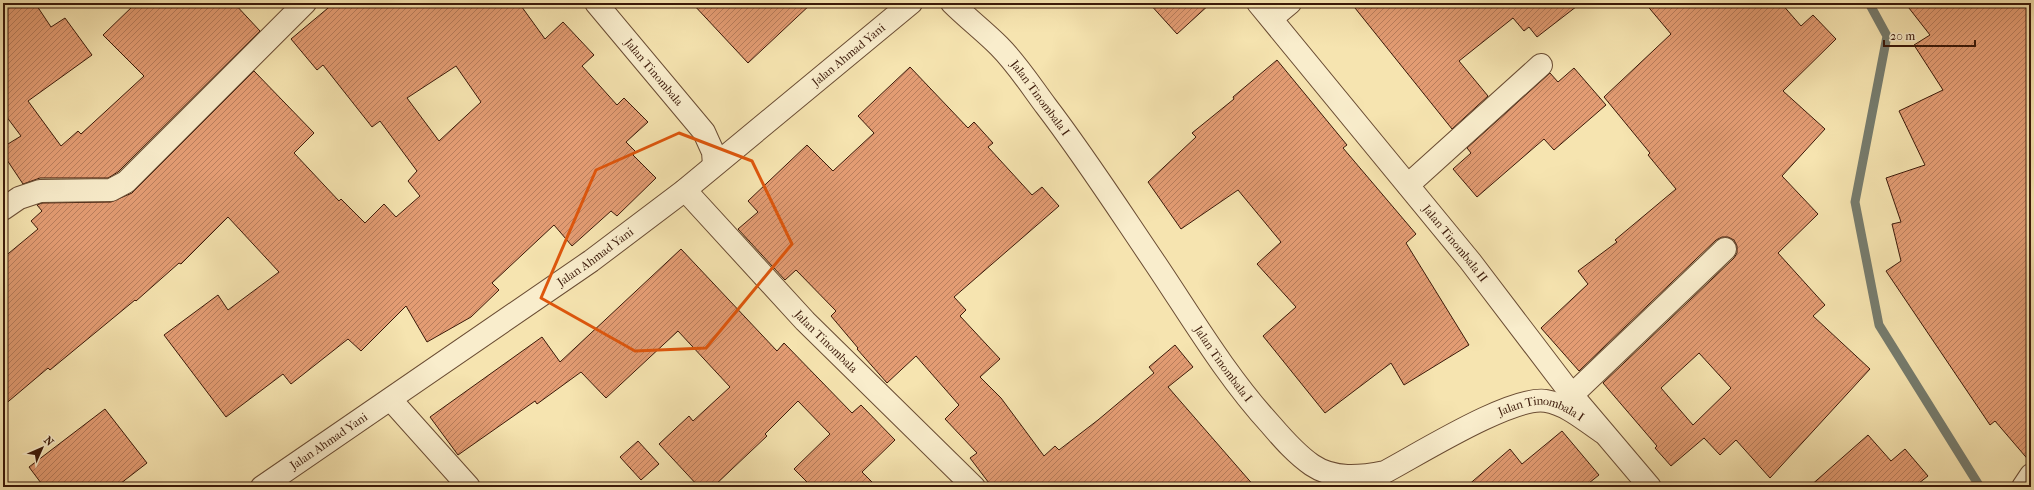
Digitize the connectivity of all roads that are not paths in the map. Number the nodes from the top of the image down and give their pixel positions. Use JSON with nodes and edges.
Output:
{"nodes":[{"id":1,"x":305,"y":3,"type":"edge"},
{"id":2,"x":596,"y":3,"type":"edge"},
{"id":3,"x":911,"y":3,"type":"edge"},
{"id":4,"x":952,"y":3,"type":"edge"},
{"id":5,"x":1290,"y":3,"type":"edge"},
{"id":6,"x":1265,"y":11,"type":"edge"},
{"id":7,"x":1541,"y":65,"type":"dead end"},
{"id":8,"x":714,"y":165,"type":"junction"},
{"id":9,"x":1408,"y":185,"type":"junction"},
{"id":10,"x":685,"y":190,"type":"junction"},
{"id":11,"x":3,"y":209,"type":"edge"},
{"id":12,"x":1725,"y":249,"type":"dead end"},
{"id":13,"x":1572,"y":395,"type":"junction"},
{"id":14,"x":391,"y":400,"type":"junction"},
{"id":15,"x":1602,"y":432,"type":"junction"},
{"id":16,"x":2031,"y":475,"type":"edge"},
{"id":17,"x":262,"y":487,"type":"edge"},
{"id":18,"x":469,"y":487,"type":"edge"},
{"id":19,"x":974,"y":487,"type":"edge"},
{"id":20,"x":1650,"y":487,"type":"edge"},
{"id":21,"x":2023,"y":487,"type":"edge"}],
"edges":[{"from":1,"to":11,"type":"street"},
{"from":2,"to":8,"type":"street","name":"Jalan Tinombala"},
{"from":3,"to":8,"type":"street","name":"Jalan Ahmad Yani"},
{"from":4,"to":15,"type":"street","name":"Jalan Tinombala I"},
{"from":5,"to":6,"type":"street"},
{"from":6,"to":9,"type":"street","name":"Jalan Tinombala II"},
{"from":7,"to":9,"type":"street"},
{"from":8,"to":10,"type":"street","name":"Jalan Ahmad Yani"},
{"from":9,"to":13,"type":"street","name":"Jalan Tinombala II"},
{"from":10,"to":14,"type":"street","name":"Jalan Ahmad Yani"},
{"from":10,"to":19,"type":"street","name":"Jalan Tinombala"},
{"from":12,"to":13,"type":"street"},
{"from":13,"to":15,"type":"street","name":"Jalan Tinombala II"},
{"from":14,"to":17,"type":"street","name":"Jalan Ahmad Yani"},
{"from":14,"to":18,"type":"street"},
{"from":15,"to":20,"type":"street","name":"Jalan Tinombala II"},
{"from":16,"to":21,"type":"street"}]}
